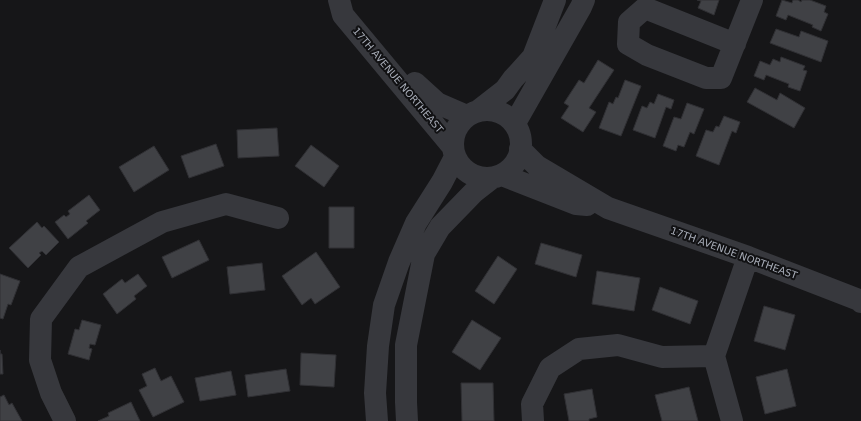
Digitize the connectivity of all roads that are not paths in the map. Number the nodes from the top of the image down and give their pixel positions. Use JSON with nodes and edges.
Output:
{"nodes":[{"id":1,"x":555,"y":0,"type":"edge"},
{"id":2,"x":584,"y":0,"type":"edge"},
{"id":3,"x":752,"y":0,"type":"edge"},
{"id":4,"x":341,"y":7,"type":"edge"},
{"id":5,"x":735,"y":44,"type":"junction"},
{"id":6,"x":472,"y":113,"type":"junction"},
{"id":7,"x":515,"y":123,"type":"junction"},
{"id":8,"x":520,"y":149,"type":"junction"},
{"id":9,"x":454,"y":152,"type":"junction"},
{"id":10,"x":497,"y":176,"type":"junction"},
{"id":11,"x":608,"y":208,"type":"junction"},
{"id":12,"x":278,"y":218,"type":"dead end"},
{"id":13,"x":748,"y":257,"type":"junction"},
{"id":14,"x":860,"y":300,"type":"edge"},
{"id":15,"x":714,"y":356,"type":"junction"},
{"id":16,"x":64,"y":421,"type":"edge"},
{"id":17,"x":377,"y":421,"type":"edge"},
{"id":18,"x":407,"y":421,"type":"edge"},
{"id":19,"x":533,"y":421,"type":"edge"},
{"id":20,"x":732,"y":421,"type":"edge"}],
"edges":[{"from":1,"to":6,"type":"street"},
{"from":2,"to":7,"type":"street"},
{"from":3,"to":5,"type":"street"},
{"from":4,"to":6,"type":"street","name":"17TH AVENUE NORTHEAST"},
{"from":4,"to":9,"type":"street","name":"17TH AVENUE NORTHEAST"},
{"from":5,"to":5,"type":"street"},
{"from":6,"to":7,"type":"street"},
{"from":6,"to":9,"type":"street"},
{"from":7,"to":8,"type":"street"},
{"from":8,"to":10,"type":"street"},
{"from":8,"to":11,"type":"street","name":"17TH AVENUE NORTHEAST"},
{"from":9,"to":10,"type":"street"},
{"from":9,"to":17,"type":"street"},
{"from":10,"to":11,"type":"street","name":"17TH AVENUE NORTHEAST"},
{"from":10,"to":18,"type":"street"},
{"from":11,"to":13,"type":"street","name":"17TH AVENUE NORTHEAST"},
{"from":12,"to":16,"type":"street"},
{"from":13,"to":14,"type":"street","name":"17TH AVENUE NORTHEAST"},
{"from":13,"to":15,"type":"street"},
{"from":15,"to":19,"type":"street"},
{"from":15,"to":20,"type":"street"}]}
